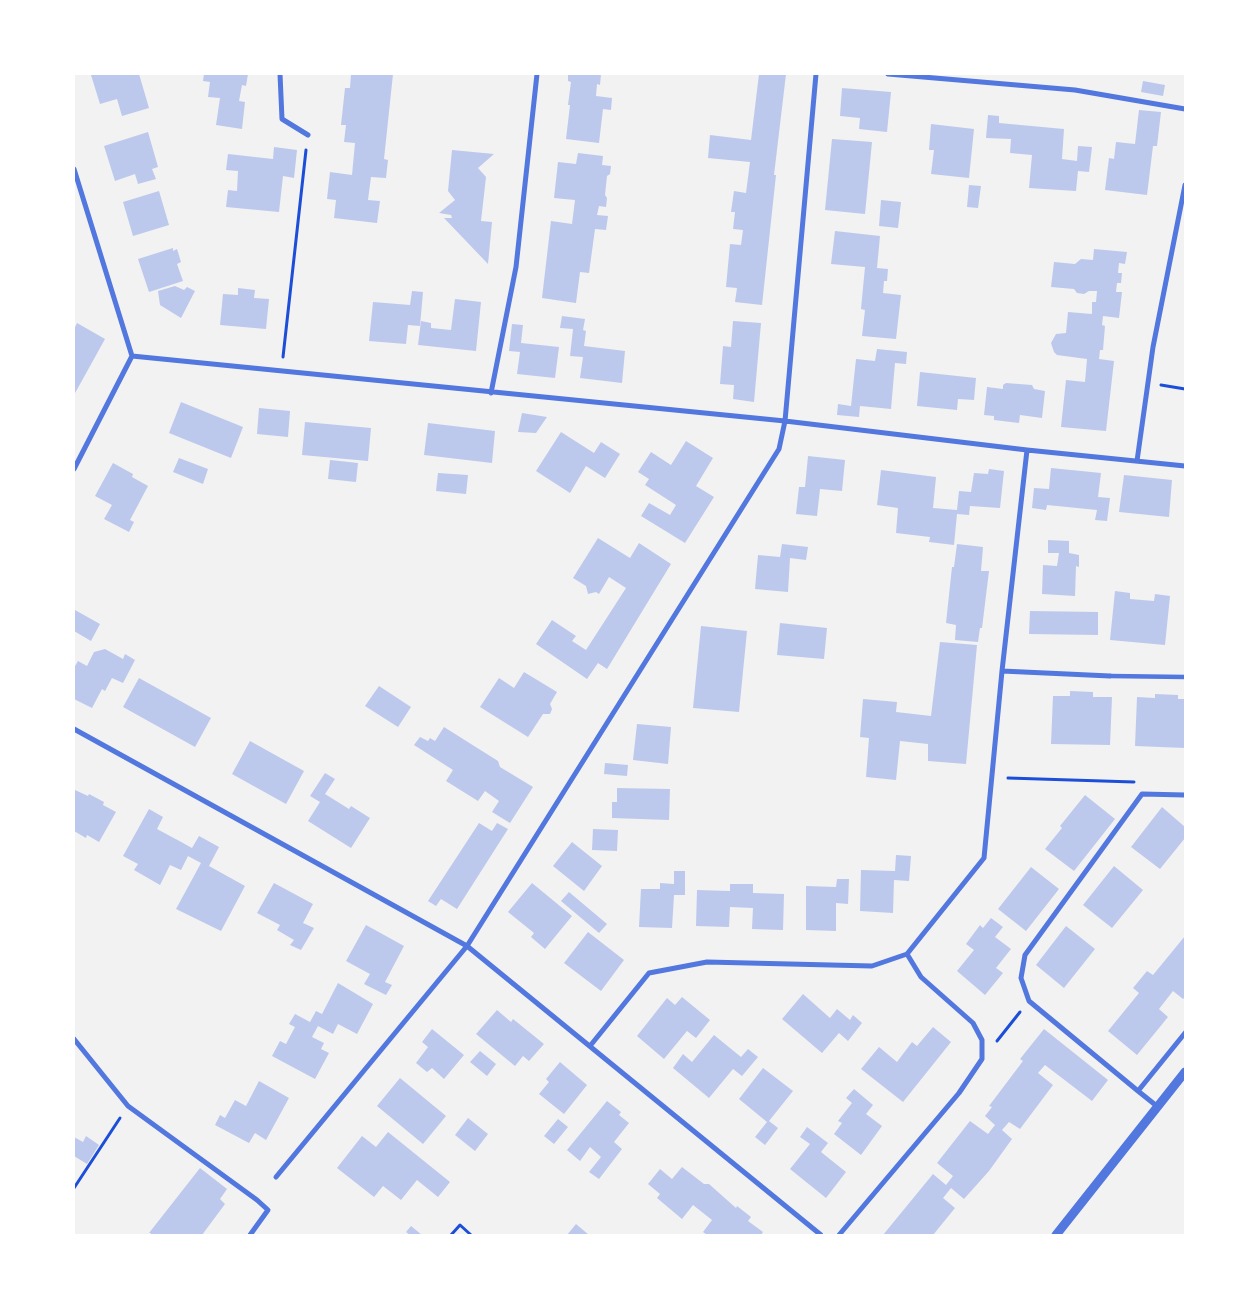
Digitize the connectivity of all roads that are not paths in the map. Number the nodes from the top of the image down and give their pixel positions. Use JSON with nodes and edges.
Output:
{"nodes":[{"id":1,"x":280,"y":74,"type":"edge"},
{"id":2,"x":537,"y":74,"type":"edge"},
{"id":3,"x":816,"y":74,"type":"edge"},
{"id":4,"x":888,"y":74,"type":"edge"},
{"id":5,"x":1185,"y":109,"type":"edge"},
{"id":6,"x":308,"y":135,"type":"road end"},
{"id":7,"x":74,"y":169,"type":"edge"},
{"id":8,"x":1185,"y":185,"type":"edge"},
{"id":9,"x":132,"y":356,"type":"junction"},
{"id":10,"x":491,"y":393,"type":"junction"},
{"id":11,"x":785,"y":421,"type":"junction"},
{"id":12,"x":1026,"y":450,"type":"junction"},
{"id":13,"x":1137,"y":461,"type":"junction"},
{"id":14,"x":1185,"y":466,"type":"edge"},
{"id":15,"x":74,"y":469,"type":"edge"},
{"id":16,"x":1002,"y":671,"type":"junction"},
{"id":17,"x":1110,"y":676,"type":"joint"},
{"id":18,"x":1185,"y":677,"type":"edge"},
{"id":19,"x":74,"y":729,"type":"edge"},
{"id":20,"x":1185,"y":795,"type":"edge"},
{"id":21,"x":467,"y":946,"type":"junction"},
{"id":22,"x":907,"y":954,"type":"junction"},
{"id":23,"x":1185,"y":1033,"type":"edge"},
{"id":24,"x":74,"y":1038,"type":"edge"},
{"id":25,"x":590,"y":1046,"type":"junction"},
{"id":26,"x":1185,"y":1072,"type":"edge"},
{"id":27,"x":1138,"y":1092,"type":"junction"},
{"id":28,"x":1158,"y":1107,"type":"junction"},
{"id":29,"x":276,"y":1177,"type":"dead end"},
{"id":30,"x":250,"y":1235,"type":"edge"},
{"id":31,"x":821,"y":1235,"type":"edge"},
{"id":32,"x":839,"y":1235,"type":"edge"},
{"id":33,"x":1056,"y":1235,"type":"edge"}],
"edges":[{"from":1,"to":6,"type":"street"},
{"from":2,"to":10,"type":"street"},
{"from":3,"to":11,"type":"street"},
{"from":4,"to":5,"type":"street"},
{"from":7,"to":9,"type":"street"},
{"from":8,"to":13,"type":"street"},
{"from":9,"to":10,"type":"street"},
{"from":9,"to":15,"type":"street"},
{"from":10,"to":11,"type":"street"},
{"from":11,"to":12,"type":"street"},
{"from":11,"to":21,"type":"street"},
{"from":12,"to":13,"type":"street"},
{"from":12,"to":16,"type":"street"},
{"from":13,"to":14,"type":"street"},
{"from":16,"to":17,"type":"street"},
{"from":16,"to":22,"type":"street"},
{"from":17,"to":18,"type":"street"},
{"from":19,"to":21,"type":"street"},
{"from":20,"to":27,"type":"street"},
{"from":21,"to":25,"type":"street"},
{"from":21,"to":29,"type":"street"},
{"from":22,"to":25,"type":"street"},
{"from":22,"to":32,"type":"street"},
{"from":23,"to":27,"type":"street"},
{"from":24,"to":30,"type":"street"},
{"from":25,"to":31,"type":"street"},
{"from":26,"to":28,"type":"street"},
{"from":27,"to":28,"type":"street"},
{"from":28,"to":33,"type":"street"}]}
